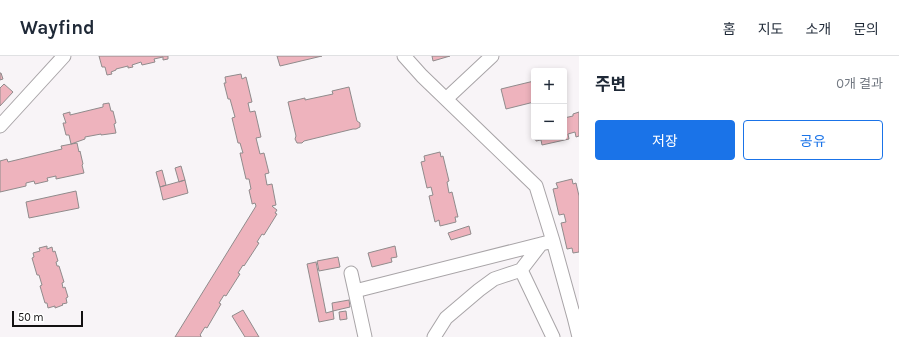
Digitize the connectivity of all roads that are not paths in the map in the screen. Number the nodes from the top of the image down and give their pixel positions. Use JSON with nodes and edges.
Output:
{"nodes":[{"id":1,"x":64,"y":56,"type":"edge"},
{"id":2,"x":404,"y":56,"type":"edge"},
{"id":3,"x":492,"y":56,"type":"edge"},
{"id":4,"x":446,"y":99,"type":"junction"},
{"id":5,"x":0,"y":126,"type":"edge"},
{"id":6,"x":547,"y":243,"type":"junction"},
{"id":7,"x":521,"y":270,"type":"junction"},
{"id":8,"x":351,"y":273,"type":"dead end"},
{"id":9,"x":355,"y":291,"type":"junction"},
{"id":10,"x":576,"y":316,"type":"edge"},
{"id":11,"x":365,"y":337,"type":"edge"},
{"id":12,"x":434,"y":337,"type":"edge"},
{"id":13,"x":553,"y":337,"type":"edge"},
{"id":14,"x":579,"y":337,"type":"edge"}],
"edges":[{"from":1,"to":5,"type":"street"},
{"from":2,"to":4,"type":"street"},
{"from":3,"to":4,"type":"street"},
{"from":4,"to":6,"type":"street"},
{"from":6,"to":7,"type":"street"},
{"from":6,"to":9,"type":"street"},
{"from":6,"to":10,"type":"street"},
{"from":7,"to":12,"type":"street"},
{"from":7,"to":13,"type":"street"},
{"from":8,"to":9,"type":"street"},
{"from":9,"to":11,"type":"street"},
{"from":10,"to":14,"type":"street"}]}
